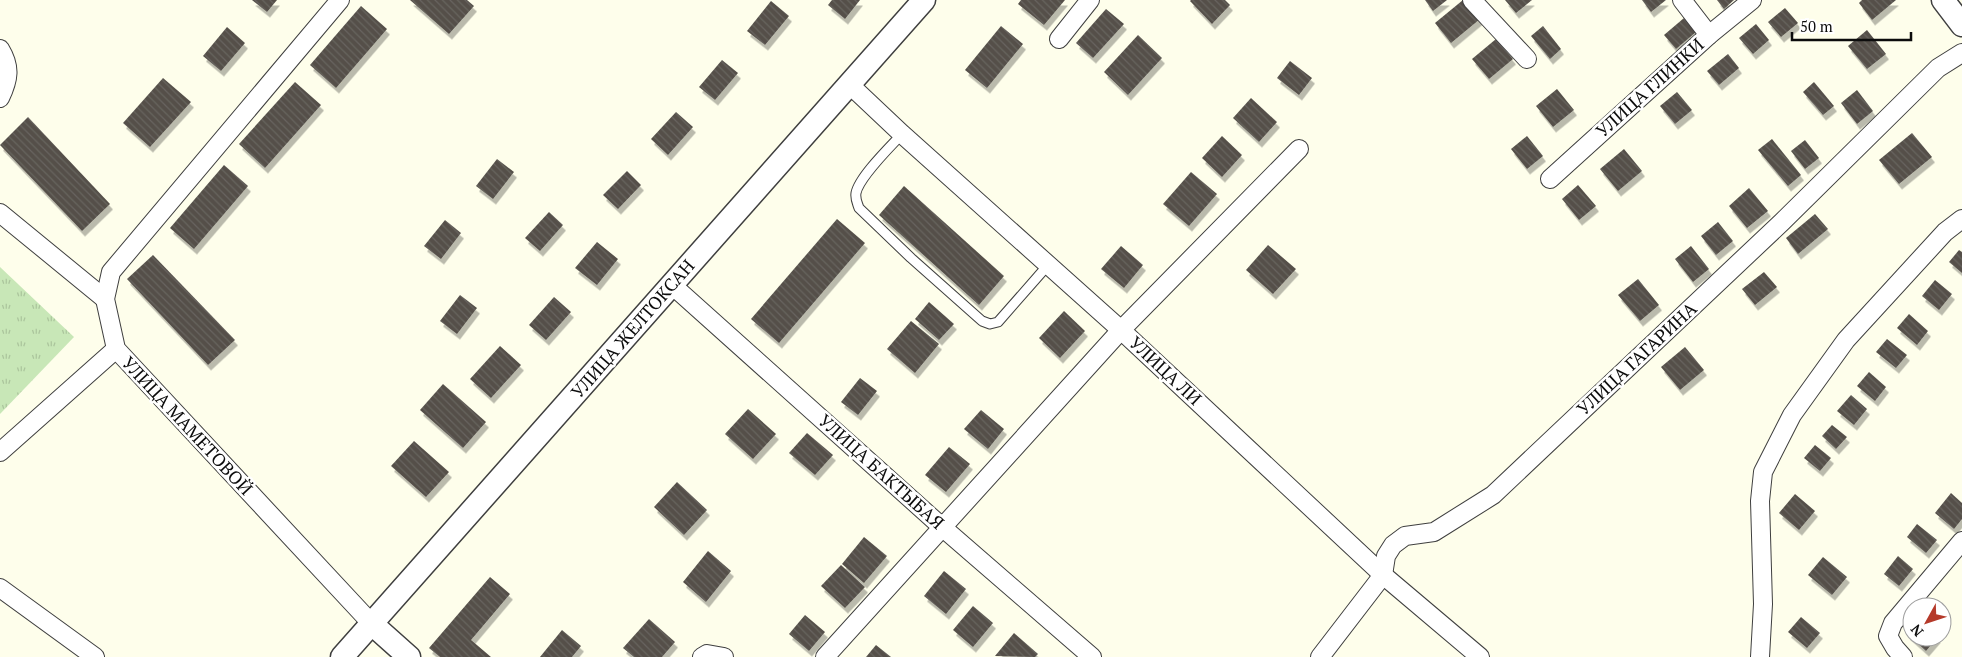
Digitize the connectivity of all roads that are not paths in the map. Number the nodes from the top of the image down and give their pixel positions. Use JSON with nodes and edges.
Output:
{"nodes":[{"id":1,"x":340,"y":0,"type":"edge"},
{"id":2,"x":924,"y":0,"type":"edge"},
{"id":3,"x":1090,"y":0,"type":"edge"},
{"id":4,"x":1472,"y":0,"type":"edge"},
{"id":5,"x":1682,"y":0,"type":"edge"},
{"id":6,"x":1752,"y":0,"type":"edge"},
{"id":7,"x":1942,"y":0,"type":"edge"},
{"id":8,"x":1962,"y":25,"type":"edge"},
{"id":9,"x":1709,"y":35,"type":"junction"},
{"id":10,"x":1059,"y":39,"type":"dead end"},
{"id":11,"x":0,"y":49,"type":"edge"},
{"id":12,"x":1962,"y":53,"type":"edge"},
{"id":13,"x":1527,"y":60,"type":"dead end"},
{"id":14,"x":850,"y":84,"type":"junction"},
{"id":15,"x":0,"y":98,"type":"edge"},
{"id":16,"x":902,"y":134,"type":"junction"},
{"id":17,"x":1298,"y":149,"type":"dead end"},
{"id":18,"x":1550,"y":179,"type":"dead end"},
{"id":19,"x":0,"y":213,"type":"edge"},
{"id":20,"x":1962,"y":219,"type":"edge"},
{"id":21,"x":1048,"y":265,"type":"junction"},
{"id":22,"x":672,"y":285,"type":"junction"},
{"id":23,"x":105,"y":299,"type":"junction"},
{"id":24,"x":1121,"y":330,"type":"junction"},
{"id":25,"x":116,"y":349,"type":"junction"},
{"id":26,"x":0,"y":452,"type":"edge"},
{"id":27,"x":942,"y":527,"type":"junction"},
{"id":28,"x":1962,"y":541,"type":"edge"},
{"id":29,"x":1383,"y":575,"type":"junction"},
{"id":30,"x":0,"y":588,"type":"edge"},
{"id":31,"x":372,"y":624,"type":"junction"},
{"id":32,"x":95,"y":657,"type":"edge"},
{"id":33,"x":342,"y":657,"type":"edge"},
{"id":34,"x":409,"y":657,"type":"edge"},
{"id":35,"x":702,"y":657,"type":"edge"},
{"id":36,"x":724,"y":657,"type":"edge"},
{"id":37,"x":825,"y":657,"type":"edge"},
{"id":38,"x":1092,"y":657,"type":"edge"},
{"id":39,"x":1320,"y":657,"type":"edge"},
{"id":40,"x":1480,"y":657,"type":"edge"},
{"id":41,"x":1760,"y":657,"type":"edge"},
{"id":42,"x":1903,"y":657,"type":"edge"}],
"edges":[{"from":1,"to":23,"type":"street","name":"УЛИЦА МАМЕТОВОЙ"},
{"from":2,"to":14,"type":"street","name":"УЛИЦА ЖЕЛТОКСАН"},
{"from":3,"to":10,"type":"street"},
{"from":4,"to":13,"type":"street"},
{"from":5,"to":9,"type":"street"},
{"from":6,"to":9,"type":"street","name":"УЛИЦА ГЛИНКИ"},
{"from":7,"to":8,"type":"street"},
{"from":9,"to":18,"type":"street","name":"УЛИЦА ГЛИНКИ"},
{"from":11,"to":15,"type":"street"},
{"from":12,"to":29,"type":"street","name":"УЛИЦА ГАГАРИНА"},
{"from":14,"to":16,"type":"street","name":"УЛИЦА ЛИ"},
{"from":14,"to":22,"type":"street","name":"УЛИЦА ЖЕЛТОКСАН"},
{"from":16,"to":21,"type":"street","name":"УЛИЦА ЛИ"},
{"from":16,"to":21,"type":"lane"},
{"from":17,"to":24,"type":"street"},
{"from":19,"to":23,"type":"street"},
{"from":20,"to":41,"type":"street"},
{"from":21,"to":24,"type":"street","name":"УЛИЦА ЛИ"},
{"from":22,"to":27,"type":"street","name":"УЛИЦА БАКТЫБАЯ"},
{"from":22,"to":31,"type":"street","name":"УЛИЦА ЖЕЛТОКСАН"},
{"from":23,"to":25,"type":"street","name":"УЛИЦА МАМЕТОВОЙ"},
{"from":24,"to":27,"type":"street"},
{"from":24,"to":29,"type":"street","name":"УЛИЦА ЛИ"},
{"from":25,"to":26,"type":"street"},
{"from":25,"to":31,"type":"street","name":"УЛИЦА МАМЕТОВОЙ"},
{"from":27,"to":37,"type":"street"},
{"from":27,"to":38,"type":"street","name":"УЛИЦА БАКТЫБАЯ"},
{"from":28,"to":42,"type":"street"},
{"from":29,"to":39,"type":"street","name":"УЛИЦА ГАГАРИНА"},
{"from":29,"to":40,"type":"street","name":"УЛИЦА ЛИ"},
{"from":30,"to":32,"type":"street"},
{"from":31,"to":33,"type":"street","name":"УЛИЦА ЖЕЛТОКСАН"},
{"from":31,"to":34,"type":"street"},
{"from":35,"to":36,"type":"street"}]}
